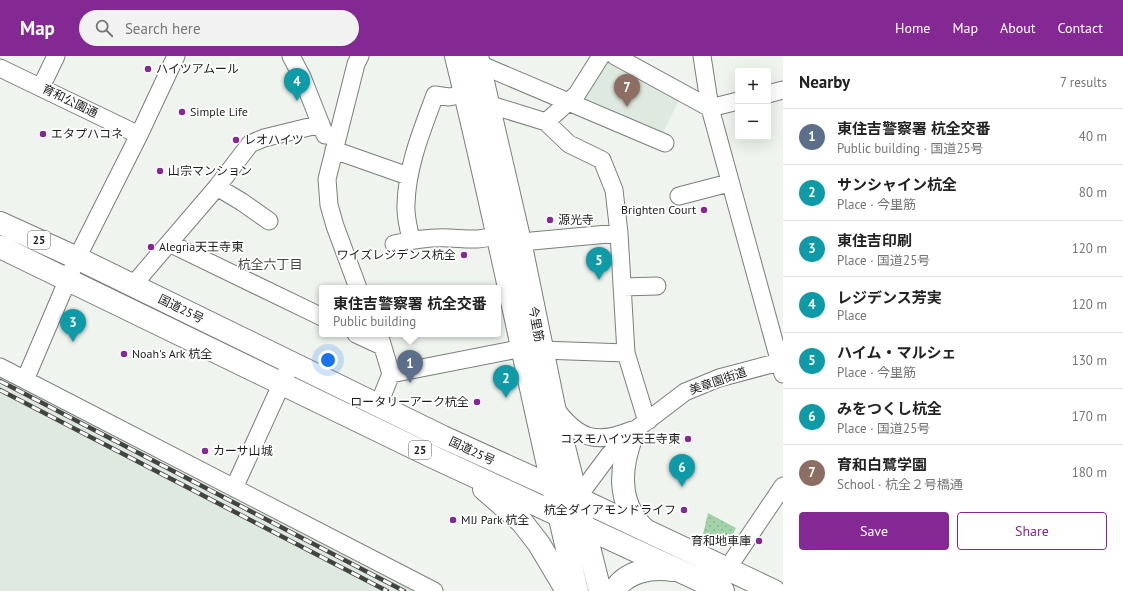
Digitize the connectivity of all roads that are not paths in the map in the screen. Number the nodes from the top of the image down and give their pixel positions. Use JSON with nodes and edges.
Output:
{"nodes":[{"id":1,"x":56,"y":56,"type":"edge"},
{"id":2,"x":176,"y":56,"type":"edge"},
{"id":3,"x":291,"y":56,"type":"edge"},
{"id":4,"x":360,"y":56,"type":"edge"},
{"id":5,"x":456,"y":56,"type":"edge"},
{"id":6,"x":601,"y":56,"type":"edge"},
{"id":7,"x":615,"y":56,"type":"edge"},
{"id":8,"x":702,"y":56,"type":"edge"},
{"id":9,"x":478,"y":60,"type":"edge"},
{"id":10,"x":0,"y":68,"type":"edge"},
{"id":11,"x":41,"y":87,"type":"junction"},
{"id":12,"x":783,"y":90,"type":"edge"},
{"id":13,"x":771,"y":93,"type":"edge"},
{"id":14,"x":466,"y":94,"type":"junction"},
{"id":15,"x":567,"y":101,"type":"junction"},
{"id":16,"x":735,"y":102,"type":"edge"},
{"id":17,"x":488,"y":104,"type":"junction"},
{"id":18,"x":710,"y":108,"type":"junction"},
{"id":19,"x":546,"y":122,"type":"junction"},
{"id":20,"x":321,"y":124,"type":"junction"},
{"id":21,"x":139,"y":136,"type":"junction"},
{"id":22,"x":665,"y":142,"type":"dead end"},
{"id":23,"x":333,"y":152,"type":"junction"},
{"id":24,"x":408,"y":176,"type":"junction"},
{"id":25,"x":729,"y":182,"type":"junction"},
{"id":26,"x":217,"y":187,"type":"junction"},
{"id":27,"x":679,"y":196,"type":"dead end"},
{"id":28,"x":269,"y":221,"type":"dead end"},
{"id":29,"x":0,"y":222,"type":"edge"},
{"id":30,"x":619,"y":233,"type":"junction"},
{"id":31,"x":498,"y":235,"type":"junction"},
{"id":32,"x":411,"y":240,"type":"junction"},
{"id":33,"x":169,"y":243,"type":"junction"},
{"id":34,"x":394,"y":244,"type":"dead end"},
{"id":35,"x":521,"y":246,"type":"junction"},
{"id":36,"x":0,"y":247,"type":"edge"},
{"id":37,"x":77,"y":258,"type":"junction"},
{"id":38,"x":68,"y":280,"type":"junction"},
{"id":39,"x":133,"y":285,"type":"junction"},
{"id":40,"x":357,"y":285,"type":"edge"},
{"id":41,"x":658,"y":286,"type":"dead end"},
{"id":42,"x":622,"y":287,"type":"junction"},
{"id":43,"x":319,"y":316,"type":"edge"},
{"id":44,"x":368,"y":337,"type":"edge"},
{"id":45,"x":381,"y":340,"type":"edge"},
{"id":46,"x":532,"y":349,"type":"junction"},
{"id":47,"x":626,"y":353,"type":"junction"},
{"id":48,"x":291,"y":363,"type":"junction"},
{"id":49,"x":782,"y":366,"type":"edge"},
{"id":50,"x":0,"y":367,"type":"edge"},
{"id":51,"x":390,"y":374,"type":"junction"},
{"id":52,"x":25,"y":380,"type":"junction"},
{"id":53,"x":282,"y":383,"type":"junction"},
{"id":54,"x":378,"y":406,"type":"junction"},
{"id":55,"x":554,"y":406,"type":"junction"},
{"id":56,"x":640,"y":427,"type":"junction"},
{"id":57,"x":433,"y":457,"type":"junction"},
{"id":58,"x":552,"y":487,"type":"junction"},
{"id":59,"x":234,"y":488,"type":"junction"},
{"id":60,"x":781,"y":493,"type":"edge"},
{"id":61,"x":577,"y":498,"type":"junction"},
{"id":62,"x":558,"y":514,"type":"junction"},
{"id":63,"x":584,"y":527,"type":"junction"},
{"id":64,"x":648,"y":532,"type":"junction"},
{"id":65,"x":727,"y":568,"type":"junction"},
{"id":66,"x":682,"y":571,"type":"junction"},
{"id":67,"x":434,"y":591,"type":"edge"},
{"id":68,"x":567,"y":591,"type":"edge"},
{"id":69,"x":577,"y":591,"type":"edge"},
{"id":70,"x":600,"y":591,"type":"edge"},
{"id":71,"x":614,"y":591,"type":"edge"},
{"id":72,"x":724,"y":591,"type":"edge"},
{"id":73,"x":774,"y":591,"type":"edge"}],
"edges":[{"from":1,"to":11,"type":"street"},
{"from":2,"to":21,"type":"street"},
{"from":3,"to":20,"type":"street"},
{"from":4,"to":23,"type":"street"},
{"from":5,"to":14,"type":"main road","name":"今里筋"},
{"from":6,"to":15,"type":"street"},
{"from":7,"to":18,"type":"street"},
{"from":8,"to":18,"type":"street"},
{"from":9,"to":15,"type":"street"},
{"from":9,"to":17,"type":"main road","name":"今里筋"},
{"from":10,"to":11,"type":"street","name":"育和公園通"},
{"from":11,"to":21,"type":"street","name":"育和公園通"},
{"from":12,"to":13,"type":"street"},
{"from":14,"to":24,"type":"street"},
{"from":14,"to":31,"type":"main road","name":"今里筋"},
{"from":15,"to":19,"type":"street"},
{"from":15,"to":22,"type":"street"},
{"from":16,"to":18,"type":"street"},
{"from":17,"to":19,"type":"street"},
{"from":17,"to":35,"type":"main road","name":"今里筋"},
{"from":18,"to":25,"type":"street"},
{"from":19,"to":30,"type":"street"},
{"from":20,"to":23,"type":"street"},
{"from":20,"to":26,"type":"street"},
{"from":21,"to":37,"type":"street"},
{"from":23,"to":24,"type":"street"},
{"from":23,"to":40,"type":"street"},
{"from":24,"to":32,"type":"street"},
{"from":25,"to":27,"type":"street"},
{"from":25,"to":49,"type":"street"},
{"from":26,"to":28,"type":"street"},
{"from":26,"to":33,"type":"street"},
{"from":29,"to":37,"type":"main road","name":"国道25号","number":"25"},
{"from":30,"to":35,"type":"street"},
{"from":30,"to":42,"type":"street"},
{"from":31,"to":32,"type":"street"},
{"from":31,"to":46,"type":"main road","name":"今里筋"},
{"from":32,"to":34,"type":"street"},
{"from":33,"to":39,"type":"street"},
{"from":33,"to":43,"type":"street"},
{"from":35,"to":46,"type":"main road","name":"今里筋"},
{"from":36,"to":38,"type":"main road","name":"国道25号","number":"25"},
{"from":37,"to":38,"type":"street"},
{"from":37,"to":39,"type":"main road","name":"国道25号","number":"25"},
{"from":38,"to":52,"type":"street"},
{"from":38,"to":53,"type":"main road","name":"国道25号","number":"25"},
{"from":39,"to":48,"type":"main road","name":"国道25号","number":"25"},
{"from":41,"to":42,"type":"street"},
{"from":42,"to":47,"type":"street"},
{"from":44,"to":45,"type":"street"},
{"from":45,"to":51,"type":"street"},
{"from":46,"to":47,"type":"street"},
{"from":46,"to":51,"type":"street"},
{"from":46,"to":55,"type":"main road","name":"今里筋"},
{"from":46,"to":58,"type":"main road","name":"今里筋"},
{"from":47,"to":56,"type":"street"},
{"from":48,"to":53,"type":"street"},
{"from":48,"to":54,"type":"main road","name":"国道25号","number":"25"},
{"from":49,"to":56,"type":"street","name":"美章園街道"},
{"from":50,"to":52,"type":"street"},
{"from":51,"to":54,"type":"street"},
{"from":52,"to":59,"type":"street"},
{"from":53,"to":57,"type":"main road","name":"国道25号","number":"25"},
{"from":53,"to":59,"type":"street"},
{"from":54,"to":58,"type":"main road","name":"国道25号","number":"25"},
{"from":55,"to":56,"type":"street"},
{"from":55,"to":61,"type":"main road","name":"今里筋"},
{"from":56,"to":61,"type":"street","name":"美章園街道"},
{"from":56,"to":64,"type":"main road"},
{"from":57,"to":62,"type":"main road","name":"国道25号","number":"25"},
{"from":57,"to":68,"type":"main road"},
{"from":58,"to":61,"type":"main road","name":"国道25号","number":"25"},
{"from":58,"to":62,"type":"main road","name":"今里筋"},
{"from":59,"to":67,"type":"street"},
{"from":60,"to":65,"type":"street"},
{"from":61,"to":62,"type":"street","name":"美章園街道"},
{"from":61,"to":63,"type":"main road","name":"今里筋"},
{"from":61,"to":64,"type":"main road","name":"国道25号","number":"25"},
{"from":62,"to":63,"type":"main road","name":"国道25号","number":"25"},
{"from":62,"to":69,"type":"main road","name":"今里筋"},
{"from":63,"to":66,"type":"main road","name":"国道25号","number":"25"},
{"from":63,"to":70,"type":"main road","name":"今里筋"},
{"from":64,"to":65,"type":"main road","name":"国道25号","number":"25"},
{"from":65,"to":73,"type":"main road","name":"国道25号","number":"25"},
{"from":66,"to":71,"type":"main road"},
{"from":66,"to":72,"type":"main road","name":"国道25号","number":"25"}]}
